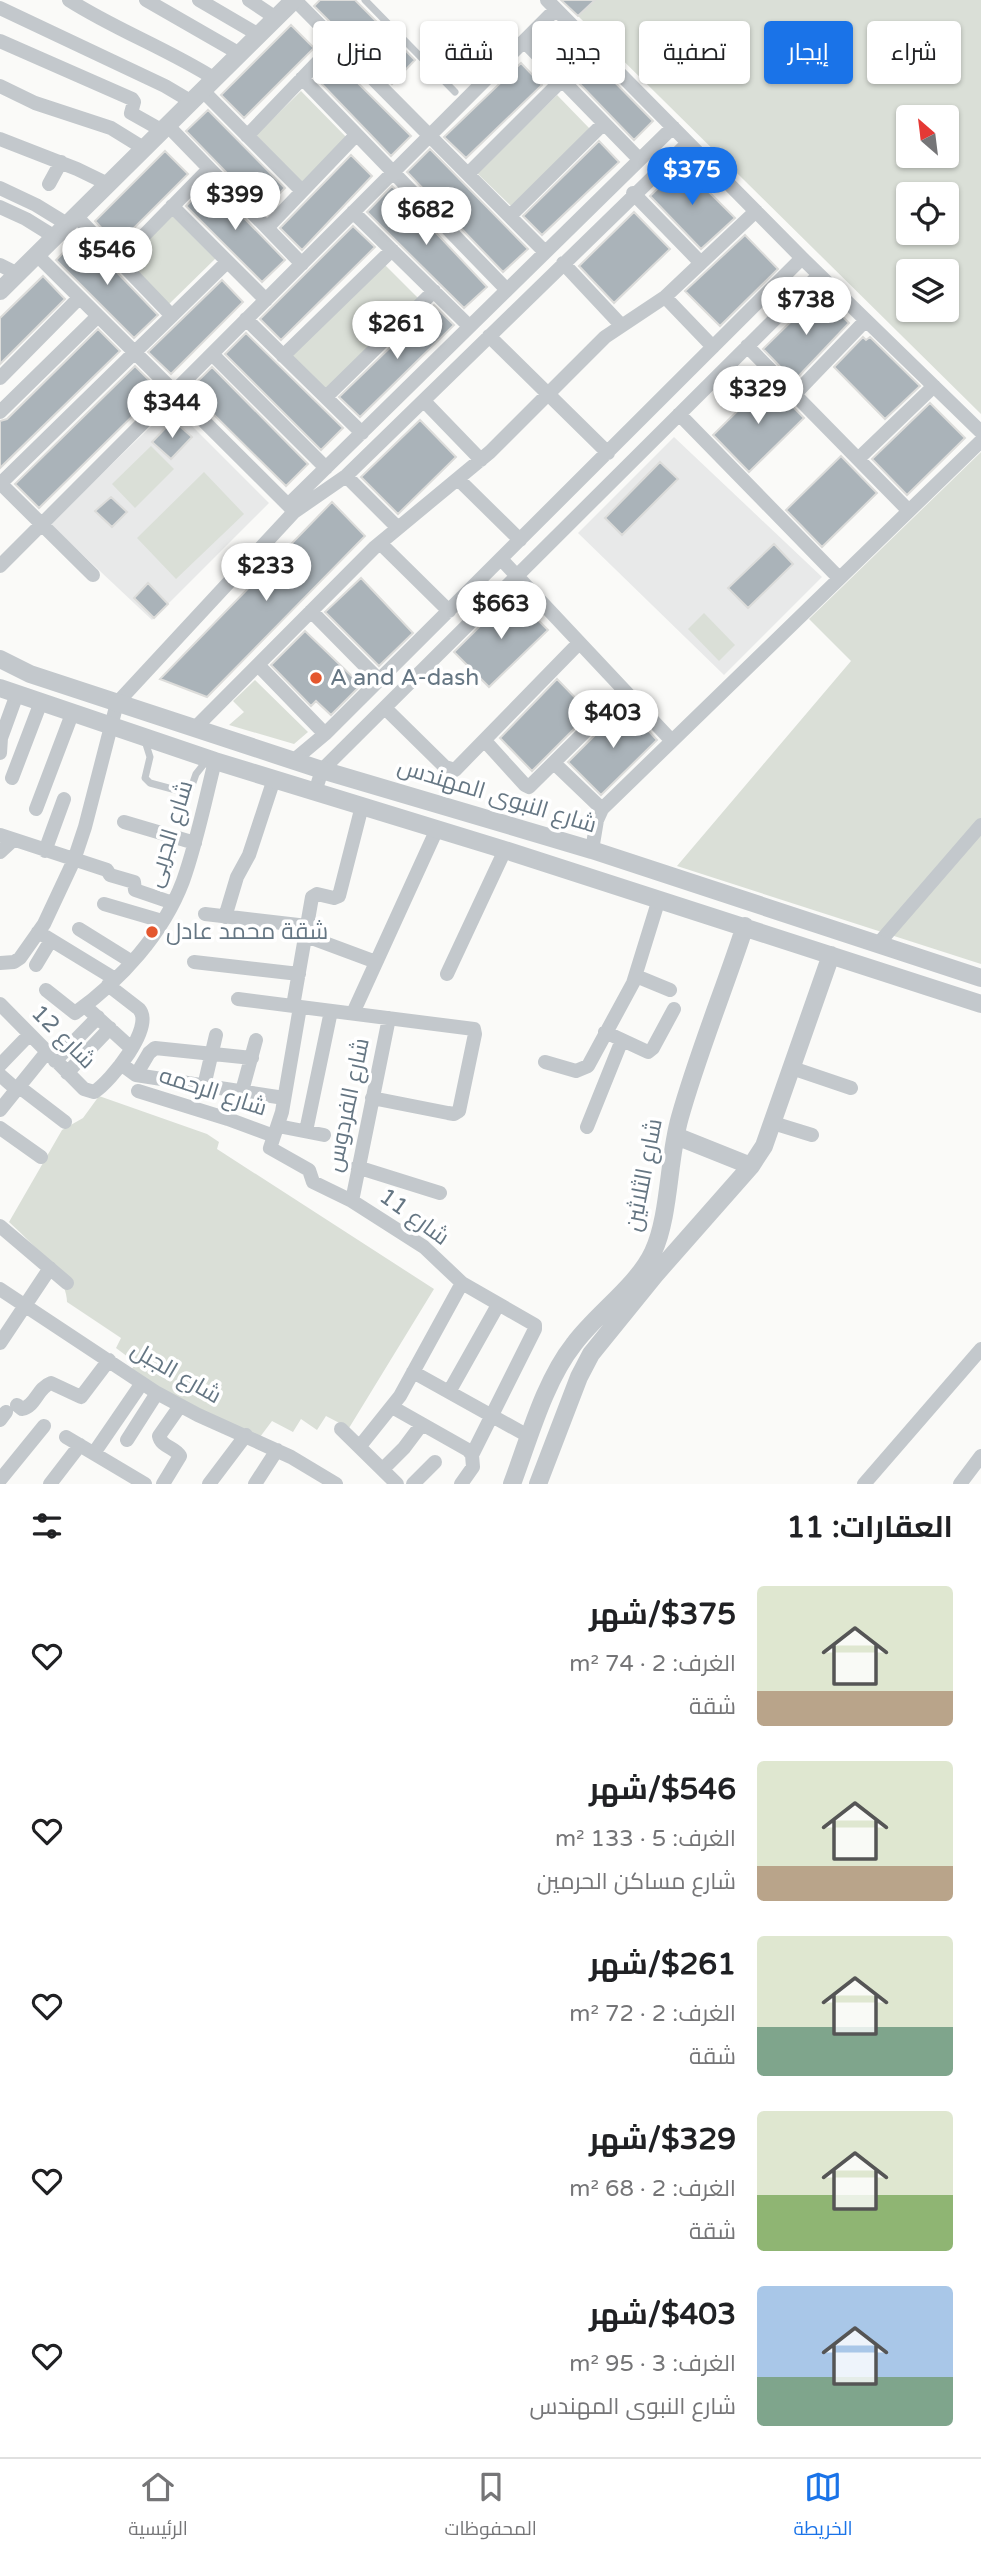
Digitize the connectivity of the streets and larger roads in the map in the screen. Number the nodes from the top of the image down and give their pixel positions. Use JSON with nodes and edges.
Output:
{"nodes":[{"id":1,"x":69,"y":0,"type":"edge"},
{"id":2,"x":146,"y":0,"type":"edge"},
{"id":3,"x":199,"y":0,"type":"edge"},
{"id":4,"x":249,"y":0,"type":"edge"},
{"id":5,"x":295,"y":0,"type":"edge"},
{"id":6,"x":551,"y":4,"type":"edge"},
{"id":7,"x":0,"y":8,"type":"edge"},
{"id":8,"x":276,"y":18,"type":"junction"},
{"id":9,"x":316,"y":21,"type":"edge"},
{"id":10,"x":259,"y":36,"type":"junction"},
{"id":11,"x":0,"y":41,"type":"edge"},
{"id":12,"x":524,"y":41,"type":"junction"},
{"id":13,"x":532,"y":49,"type":"edge"},
{"id":14,"x":240,"y":54,"type":"junction"},
{"id":15,"x":313,"y":67,"type":"edge"},
{"id":16,"x":302,"y":78,"type":"junction"},
{"id":17,"x":378,"y":84,"type":"edge"},
{"id":18,"x":558,"y":84,"type":"edge"},
{"id":19,"x":566,"y":84,"type":"edge"},
{"id":20,"x":0,"y":86,"type":"edge"},
{"id":21,"x":203,"y":91,"type":"junction"},
{"id":22,"x":604,"y":123,"type":"junction"},
{"id":23,"x":673,"y":127,"type":"junction"},
{"id":24,"x":165,"y":129,"type":"junction"},
{"id":25,"x":247,"y":135,"type":"junction"},
{"id":26,"x":356,"y":135,"type":"junction"},
{"id":27,"x":429,"y":136,"type":"junction"},
{"id":28,"x":0,"y":139,"type":"edge"},
{"id":29,"x":688,"y":143,"type":"junction"},
{"id":30,"x":145,"y":149,"type":"junction"},
{"id":31,"x":639,"y":159,"type":"junction"},
{"id":32,"x":61,"y":162,"type":"junction"},
{"id":33,"x":209,"y":169,"type":"junction"},
{"id":34,"x":393,"y":172,"type":"junction"},
{"id":35,"x":468,"y":174,"type":"junction"},
{"id":36,"x":50,"y":184,"type":"dead end"},
{"id":37,"x":108,"y":184,"type":"junction"},
{"id":38,"x":0,"y":188,"type":"edge"},
{"id":39,"x":302,"y":190,"type":"junction"},
{"id":40,"x":633,"y":193,"type":"junction"},
{"id":41,"x":172,"y":206,"type":"junction"},
{"id":42,"x":0,"y":207,"type":"edge"},
{"id":43,"x":756,"y":211,"type":"junction"},
{"id":44,"x":353,"y":212,"type":"junction"},
{"id":45,"x":510,"y":216,"type":"junction"},
{"id":46,"x":66,"y":226,"type":"junction"},
{"id":47,"x":267,"y":228,"type":"junction"},
{"id":48,"x":392,"y":250,"type":"junction"},
{"id":49,"x":545,"y":252,"type":"junction"},
{"id":50,"x":37,"y":255,"type":"junction"},
{"id":51,"x":802,"y":258,"type":"junction"},
{"id":52,"x":119,"y":261,"type":"junction"},
{"id":53,"x":227,"y":262,"type":"junction"},
{"id":54,"x":563,"y":263,"type":"junction"},
{"id":55,"x":701,"y":263,"type":"junction"},
{"id":56,"x":302,"y":264,"type":"junction"},
{"id":57,"x":0,"y":265,"type":"edge"},
{"id":58,"x":18,"y":274,"type":"junction"},
{"id":59,"x":819,"y":275,"type":"junction"},
{"id":60,"x":506,"y":289,"type":"junction"},
{"id":61,"x":0,"y":291,"type":"edge"},
{"id":62,"x":434,"y":291,"type":"junction"},
{"id":63,"x":665,"y":297,"type":"junction"},
{"id":64,"x":79,"y":298,"type":"junction"},
{"id":65,"x":266,"y":300,"type":"junction"},
{"id":66,"x":172,"y":316,"type":"junction"},
{"id":67,"x":97,"y":317,"type":"junction"},
{"id":68,"x":246,"y":319,"type":"junction"},
{"id":69,"x":866,"y":320,"type":"junction"},
{"id":70,"x":621,"y":325,"type":"junction"},
{"id":71,"x":469,"y":326,"type":"junction"},
{"id":72,"x":489,"y":336,"type":"junction"},
{"id":73,"x":747,"y":346,"type":"junction"},
{"id":74,"x":713,"y":347,"type":"junction"},
{"id":75,"x":134,"y":354,"type":"junction"},
{"id":76,"x":212,"y":354,"type":"junction"},
{"id":77,"x":283,"y":356,"type":"junction"},
{"id":78,"x":0,"y":378,"type":"edge"},
{"id":79,"x":934,"y":386,"type":"junction"},
{"id":80,"x":173,"y":392,"type":"junction"},
{"id":81,"x":548,"y":394,"type":"junction"},
{"id":82,"x":795,"y":394,"type":"junction"},
{"id":83,"x":326,"y":397,"type":"junction"},
{"id":84,"x":424,"y":401,"type":"junction"},
{"id":85,"x":0,"y":412,"type":"edge"},
{"id":86,"x":679,"y":414,"type":"junction"},
{"id":87,"x":981,"y":432,"type":"edge"},
{"id":88,"x":362,"y":433,"type":"junction"},
{"id":89,"x":981,"y":440,"type":"edge"},
{"id":90,"x":608,"y":453,"type":"junction"},
{"id":91,"x":858,"y":459,"type":"junction"},
{"id":92,"x":481,"y":460,"type":"junction"},
{"id":93,"x":326,"y":468,"type":"junction"},
{"id":94,"x":346,"y":476,"type":"junction"},
{"id":95,"x":458,"y":479,"type":"junction"},
{"id":96,"x":0,"y":483,"type":"edge"},
{"id":97,"x":291,"y":509,"type":"junction"},
{"id":98,"x":909,"y":511,"type":"junction"},
{"id":99,"x":42,"y":524,"type":"junction"},
{"id":100,"x":398,"y":528,"type":"junction"},
{"id":101,"x":520,"y":540,"type":"junction"},
{"id":102,"x":380,"y":543,"type":"junction"},
{"id":103,"x":501,"y":559,"type":"junction"},
{"id":104,"x":0,"y":566,"type":"edge"},
{"id":105,"x":93,"y":575,"type":"dead end"},
{"id":106,"x":516,"y":575,"type":"junction"},
{"id":107,"x":839,"y":578,"type":"junction"},
{"id":108,"x":311,"y":611,"type":"junction"},
{"id":109,"x":449,"y":611,"type":"junction"},
{"id":110,"x":579,"y":643,"type":"junction"},
{"id":111,"x":0,"y":659,"type":"edge"},
{"id":112,"x":258,"y":665,"type":"junction"},
{"id":113,"x":379,"y":680,"type":"junction"},
{"id":114,"x":0,"y":688,"type":"edge"},
{"id":115,"x":625,"y":691,"type":"junction"},
{"id":116,"x":18,"y":694,"type":"junction"},
{"id":117,"x":41,"y":702,"type":"junction"},
{"id":118,"x":117,"y":703,"type":"junction"},
{"id":119,"x":385,"y":708,"type":"junction"},
{"id":120,"x":72,"y":713,"type":"junction"},
{"id":121,"x":110,"y":725,"type":"junction"},
{"id":122,"x":195,"y":728,"type":"junction"},
{"id":123,"x":325,"y":734,"type":"junction"},
{"id":124,"x":671,"y":740,"type":"junction"},
{"id":125,"x":485,"y":741,"type":"junction"},
{"id":126,"x":0,"y":753,"type":"edge"},
{"id":127,"x":212,"y":760,"type":"junction"},
{"id":128,"x":294,"y":760,"type":"junction"},
{"id":129,"x":554,"y":763,"type":"junction"},
{"id":130,"x":322,"y":770,"type":"junction"},
{"id":131,"x":12,"y":778,"type":"dead end"},
{"id":132,"x":274,"y":779,"type":"junction"},
{"id":133,"x":315,"y":792,"type":"junction"},
{"id":134,"x":64,"y":799,"type":"dead end"},
{"id":135,"x":362,"y":806,"type":"junction"},
{"id":136,"x":36,"y":809,"type":"dead end"},
{"id":137,"x":602,"y":809,"type":"junction"},
{"id":138,"x":124,"y":822,"type":"dead end"},
{"id":139,"x":981,"y":825,"type":"edge"},
{"id":140,"x":437,"y":829,"type":"junction"},
{"id":141,"x":6,"y":837,"type":"edge"},
{"id":142,"x":195,"y":842,"type":"junction"},
{"id":143,"x":505,"y":850,"type":"junction"},
{"id":144,"x":592,"y":850,"type":"junction"},
{"id":145,"x":45,"y":851,"type":"junction"},
{"id":146,"x":0,"y":852,"type":"edge"},
{"id":147,"x":74,"y":860,"type":"junction"},
{"id":148,"x":659,"y":899,"type":"junction"},
{"id":149,"x":743,"y":901,"type":"junction"},
{"id":150,"x":173,"y":903,"type":"junction"},
{"id":151,"x":104,"y":904,"type":"dead end"},
{"id":152,"x":205,"y":914,"type":"dead end"},
{"id":153,"x":225,"y":917,"type":"junction"},
{"id":154,"x":162,"y":922,"type":"junction"},
{"id":155,"x":741,"y":925,"type":"junction"},
{"id":156,"x":79,"y":929,"type":"dead end"},
{"id":157,"x":306,"y":931,"type":"junction"},
{"id":158,"x":38,"y":932,"type":"junction"},
{"id":159,"x":51,"y":940,"type":"junction"},
{"id":160,"x":878,"y":944,"type":"junction"},
{"id":161,"x":831,"y":955,"type":"junction"},
{"id":162,"x":132,"y":962,"type":"junction"},
{"id":163,"x":194,"y":962,"type":"dead end"},
{"id":164,"x":376,"y":962,"type":"junction"},
{"id":165,"x":0,"y":963,"type":"edge"},
{"id":166,"x":36,"y":965,"type":"dead end"},
{"id":167,"x":299,"y":974,"type":"junction"},
{"id":168,"x":447,"y":974,"type":"dead end"},
{"id":169,"x":636,"y":976,"type":"junction"},
{"id":170,"x":981,"y":978,"type":"edge"},
{"id":171,"x":111,"y":982,"type":"junction"},
{"id":172,"x":46,"y":990,"type":"dead end"},
{"id":173,"x":670,"y":990,"type":"dead end"},
{"id":174,"x":238,"y":999,"type":"dead end"},
{"id":175,"x":0,"y":1004,"type":"edge"},
{"id":176,"x":981,"y":1004,"type":"edge"},
{"id":177,"x":85,"y":1006,"type":"junction"},
{"id":178,"x":296,"y":1006,"type":"junction"},
{"id":179,"x":674,"y":1009,"type":"dead end"},
{"id":180,"x":331,"y":1011,"type":"junction"},
{"id":181,"x":353,"y":1013,"type":"junction"},
{"id":182,"x":99,"y":1017,"type":"junction"},
{"id":183,"x":389,"y":1018,"type":"junction"},
{"id":184,"x":110,"y":1028,"type":"junction"},
{"id":185,"x":605,"y":1032,"type":"junction"},
{"id":186,"x":29,"y":1035,"type":"junction"},
{"id":187,"x":216,"y":1035,"type":"dead end"},
{"id":188,"x":257,"y":1040,"type":"dead end"},
{"id":189,"x":622,"y":1040,"type":"junction"},
{"id":190,"x":0,"y":1041,"type":"edge"},
{"id":191,"x":131,"y":1048,"type":"junction"},
{"id":192,"x":12,"y":1052,"type":"junction"},
{"id":193,"x":212,"y":1053,"type":"junction"},
{"id":194,"x":50,"y":1057,"type":"junction"},
{"id":195,"x":251,"y":1058,"type":"junction"},
{"id":196,"x":545,"y":1062,"type":"dead end"},
{"id":197,"x":121,"y":1064,"type":"junction"},
{"id":198,"x":0,"y":1065,"type":"edge"},
{"id":199,"x":792,"y":1068,"type":"junction"},
{"id":200,"x":67,"y":1073,"type":"junction"},
{"id":201,"x":0,"y":1075,"type":"edge"},
{"id":202,"x":136,"y":1075,"type":"junction"},
{"id":203,"x":204,"y":1086,"type":"junction"},
{"id":204,"x":17,"y":1088,"type":"junction"},
{"id":205,"x":851,"y":1088,"type":"dead end"},
{"id":206,"x":138,"y":1091,"type":"dead end"},
{"id":207,"x":242,"y":1091,"type":"junction"},
{"id":208,"x":284,"y":1098,"type":"junction"},
{"id":209,"x":372,"y":1098,"type":"junction"},
{"id":210,"x":0,"y":1110,"type":"edge"},
{"id":211,"x":65,"y":1122,"type":"dead end"},
{"id":212,"x":772,"y":1123,"type":"junction"},
{"id":213,"x":587,"y":1127,"type":"dead end"},
{"id":214,"x":0,"y":1128,"type":"edge"},
{"id":215,"x":306,"y":1131,"type":"junction"},
{"id":216,"x":324,"y":1135,"type":"dead end"},
{"id":217,"x":812,"y":1135,"type":"dead end"},
{"id":218,"x":676,"y":1136,"type":"junction"},
{"id":219,"x":273,"y":1139,"type":"junction"},
{"id":220,"x":41,"y":1157,"type":"dead end"},
{"id":221,"x":751,"y":1166,"type":"junction"},
{"id":222,"x":357,"y":1167,"type":"junction"},
{"id":223,"x":440,"y":1193,"type":"dead end"},
{"id":224,"x":352,"y":1202,"type":"junction"},
{"id":225,"x":0,"y":1226,"type":"edge"},
{"id":226,"x":50,"y":1268,"type":"junction"},
{"id":227,"x":650,"y":1271,"type":"junction"},
{"id":228,"x":67,"y":1283,"type":"dead end"},
{"id":229,"x":462,"y":1283,"type":"junction"},
{"id":230,"x":0,"y":1289,"type":"edge"},
{"id":231,"x":25,"y":1305,"type":"junction"},
{"id":232,"x":498,"y":1305,"type":"junction"},
{"id":233,"x":1,"y":1338,"type":"edge"},
{"id":234,"x":17,"y":1346,"type":"dead end"},
{"id":235,"x":981,"y":1349,"type":"edge"},
{"id":236,"x":109,"y":1360,"type":"junction"},
{"id":237,"x":413,"y":1372,"type":"junction"},
{"id":238,"x":142,"y":1383,"type":"junction"},
{"id":239,"x":449,"y":1392,"type":"junction"},
{"id":240,"x":157,"y":1393,"type":"junction"},
{"id":241,"x":180,"y":1406,"type":"junction"},
{"id":242,"x":392,"y":1407,"type":"junction"},
{"id":243,"x":8,"y":1413,"type":"edge"},
{"id":244,"x":492,"y":1415,"type":"junction"},
{"id":245,"x":422,"y":1424,"type":"junction"},
{"id":246,"x":44,"y":1426,"type":"dead end"},
{"id":247,"x":341,"y":1429,"type":"dead end"},
{"id":248,"x":246,"y":1435,"type":"junction"},
{"id":249,"x":66,"y":1437,"type":"dead end"},
{"id":250,"x":530,"y":1437,"type":"junction"},
{"id":251,"x":127,"y":1440,"type":"dead end"},
{"id":252,"x":80,"y":1446,"type":"junction"},
{"id":253,"x":360,"y":1446,"type":"junction"},
{"id":254,"x":277,"y":1450,"type":"junction"},
{"id":255,"x":467,"y":1451,"type":"junction"},
{"id":256,"x":94,"y":1453,"type":"junction"},
{"id":257,"x":981,"y":1456,"type":"edge"},
{"id":258,"x":435,"y":1462,"type":"dead end"},
{"id":259,"x":383,"y":1469,"type":"junction"},
{"id":260,"x":316,"y":1479,"type":"edge"},
{"id":261,"x":0,"y":1480,"type":"edge"},
{"id":262,"x":5,"y":1484,"type":"edge"},
{"id":263,"x":50,"y":1484,"type":"edge"},
{"id":264,"x":145,"y":1484,"type":"edge"},
{"id":265,"x":163,"y":1484,"type":"edge"},
{"id":266,"x":209,"y":1484,"type":"edge"},
{"id":267,"x":255,"y":1484,"type":"edge"},
{"id":268,"x":336,"y":1484,"type":"edge"},
{"id":269,"x":397,"y":1484,"type":"edge"},
{"id":270,"x":413,"y":1484,"type":"edge"},
{"id":271,"x":461,"y":1484,"type":"edge"},
{"id":272,"x":512,"y":1484,"type":"edge"},
{"id":273,"x":538,"y":1484,"type":"edge"},
{"id":274,"x":864,"y":1484,"type":"edge"},
{"id":275,"x":960,"y":1484,"type":"edge"}],
"edges":[{"from":1,"to":21,"type":"street"},
{"from":2,"to":14,"type":"street"},
{"from":3,"to":10,"type":"street"},
{"from":4,"to":8,"type":"street"},
{"from":5,"to":8,"type":"street"},
{"from":5,"to":9,"type":"street"},
{"from":6,"to":12,"type":"street"},
{"from":6,"to":23,"type":"street"},
{"from":7,"to":21,"type":"street"},
{"from":8,"to":10,"type":"street"},
{"from":10,"to":14,"type":"street"},
{"from":11,"to":24,"type":"street"},
{"from":12,"to":13,"type":"street"},
{"from":12,"to":27,"type":"street"},
{"from":14,"to":21,"type":"street"},
{"from":15,"to":16,"type":"street"},
{"from":16,"to":25,"type":"street"},
{"from":16,"to":26,"type":"street"},
{"from":17,"to":27,"type":"street"},
{"from":18,"to":35,"type":"street"},
{"from":19,"to":22,"type":"street"},
{"from":20,"to":30,"type":"street"},
{"from":21,"to":24,"type":"street"},
{"from":21,"to":25,"type":"street"},
{"from":22,"to":31,"type":"street"},
{"from":22,"to":45,"type":"street"},
{"from":23,"to":29,"type":"street"},
{"from":23,"to":31,"type":"street"},
{"from":24,"to":30,"type":"street"},
{"from":24,"to":33,"type":"street"},
{"from":25,"to":39,"type":"street"},
{"from":26,"to":34,"type":"street"},
{"from":26,"to":39,"type":"street"},
{"from":27,"to":34,"type":"street"},
{"from":27,"to":35,"type":"street"},
{"from":28,"to":32,"type":"street"},
{"from":29,"to":40,"type":"street"},
{"from":29,"to":43,"type":"street"},
{"from":30,"to":37,"type":"street"},
{"from":31,"to":49,"type":"street"},
{"from":32,"to":36,"type":"street"},
{"from":32,"to":37,"type":"street"},
{"from":33,"to":41,"type":"street"},
{"from":33,"to":47,"type":"street"},
{"from":34,"to":44,"type":"street"},
{"from":34,"to":60,"type":"street"},
{"from":35,"to":45,"type":"street"},
{"from":37,"to":46,"type":"street"},
{"from":38,"to":46,"type":"street"},
{"from":39,"to":47,"type":"street"},
{"from":40,"to":54,"type":"street"},
{"from":40,"to":55,"type":"street"},
{"from":41,"to":52,"type":"street"},
{"from":41,"to":53,"type":"street"},
{"from":42,"to":46,"type":"street"},
{"from":43,"to":51,"type":"street"},
{"from":43,"to":55,"type":"street"},
{"from":44,"to":48,"type":"street"},
{"from":44,"to":56,"type":"street"},
{"from":45,"to":49,"type":"street"},
{"from":46,"to":50,"type":"street"},
{"from":46,"to":52,"type":"street"},
{"from":47,"to":56,"type":"street"},
{"from":48,"to":62,"type":"street"},
{"from":48,"to":77,"type":"street"},
{"from":49,"to":60,"type":"street"},
{"from":50,"to":58,"type":"street"},
{"from":50,"to":64,"type":"street"},
{"from":51,"to":59,"type":"street"},
{"from":51,"to":74,"type":"street"},
{"from":52,"to":66,"type":"street"},
{"from":53,"to":65,"type":"street"},
{"from":53,"to":66,"type":"street"},
{"from":54,"to":70,"type":"street"},
{"from":54,"to":72,"type":"street"},
{"from":55,"to":63,"type":"street"},
{"from":56,"to":65,"type":"street"},
{"from":57,"to":58,"type":"street"},
{"from":58,"to":61,"type":"street"},
{"from":59,"to":69,"type":"street"},
{"from":59,"to":73,"type":"street"},
{"from":60,"to":71,"type":"street"},
{"from":62,"to":71,"type":"street"},
{"from":62,"to":83,"type":"street"},
{"from":63,"to":70,"type":"street"},
{"from":63,"to":74,"type":"street"},
{"from":64,"to":67,"type":"street"},
{"from":64,"to":78,"type":"street"},
{"from":65,"to":68,"type":"street"},
{"from":66,"to":75,"type":"street"},
{"from":67,"to":75,"type":"street"},
{"from":67,"to":85,"type":"street"},
{"from":68,"to":76,"type":"street"},
{"from":68,"to":77,"type":"street"},
{"from":69,"to":79,"type":"street"},
{"from":69,"to":82,"type":"street"},
{"from":70,"to":81,"type":"street"},
{"from":71,"to":88,"type":"street"},
{"from":72,"to":81,"type":"street"},
{"from":72,"to":84,"type":"street"},
{"from":73,"to":82,"type":"street"},
{"from":73,"to":86,"type":"street"},
{"from":74,"to":90,"type":"street"},
{"from":75,"to":80,"type":"street"},
{"from":75,"to":96,"type":"street"},
{"from":76,"to":80,"type":"street"},
{"from":76,"to":93,"type":"street"},
{"from":77,"to":83,"type":"street"},
{"from":79,"to":87,"type":"street"},
{"from":79,"to":91,"type":"street"},
{"from":80,"to":97,"type":"street"},
{"from":80,"to":99,"type":"street"},
{"from":81,"to":90,"type":"street"},
{"from":81,"to":92,"type":"street"},
{"from":82,"to":91,"type":"street"},
{"from":83,"to":88,"type":"street"},
{"from":84,"to":92,"type":"street"},
{"from":84,"to":94,"type":"street"},
{"from":86,"to":106,"type":"street"},
{"from":86,"to":107,"type":"street"},
{"from":88,"to":93,"type":"street"},
{"from":89,"to":98,"type":"street"},
{"from":90,"to":101,"type":"street"},
{"from":91,"to":98,"type":"street"},
{"from":92,"to":95,"type":"street"},
{"from":93,"to":97,"type":"street"},
{"from":94,"to":97,"type":"street"},
{"from":94,"to":100,"type":"street"},
{"from":95,"to":100,"type":"street"},
{"from":95,"to":101,"type":"street"},
{"from":96,"to":99,"type":"street"},
{"from":97,"to":118,"type":"street"},
{"from":98,"to":107,"type":"street"},
{"from":99,"to":104,"type":"street"},
{"from":99,"to":105,"type":"street"},
{"from":100,"to":102,"type":"street"},
{"from":101,"to":103,"type":"street"},
{"from":102,"to":108,"type":"street"},
{"from":102,"to":109,"type":"street"},
{"from":103,"to":106,"type":"street"},
{"from":103,"to":109,"type":"street"},
{"from":106,"to":110,"type":"street"},
{"from":106,"to":119,"type":"street"},
{"from":107,"to":124,"type":"street"},
{"from":108,"to":112,"type":"street"},
{"from":108,"to":113,"type":"street"},
{"from":109,"to":113,"type":"street"},
{"from":110,"to":115,"type":"street"},
{"from":110,"to":125,"type":"street"},
{"from":111,"to":118,"type":"street","name":"شارع النبوى المهندس"},
{"from":112,"to":122,"type":"street"},
{"from":112,"to":123,"type":"street"},
{"from":113,"to":123,"type":"street"},
{"from":114,"to":116,"type":"street"},
{"from":115,"to":124,"type":"street"},
{"from":115,"to":129,"type":"street"},
{"from":116,"to":117,"type":"street"},
{"from":116,"to":126,"type":"street"},
{"from":117,"to":120,"type":"street"},
{"from":117,"to":131,"type":"street"},
{"from":118,"to":121,"type":"street"},
{"from":118,"to":122,"type":"street","name":"شارع النبوى المهندس"},
{"from":119,"to":125,"type":"street"},
{"from":119,"to":130,"type":"street"},
{"from":120,"to":121,"type":"street"},
{"from":120,"to":136,"type":"street"},
{"from":121,"to":127,"type":"street"},
{"from":121,"to":147,"type":"street"},
{"from":122,"to":128,"type":"street","name":"شارع النبوى المهندس"},
{"from":123,"to":128,"type":"street"},
{"from":124,"to":137,"type":"street"},
{"from":125,"to":129,"type":"street"},
{"from":127,"to":132,"type":"street"},
{"from":127,"to":142,"type":"street","name":"شارع الجربى"},
{"from":128,"to":130,"type":"street","name":"شارع النبوى المهندس"},
{"from":129,"to":137,"type":"street"},
{"from":130,"to":133,"type":"street"},
{"from":130,"to":144,"type":"street","name":"شارع النبوى المهندس"},
{"from":132,"to":133,"type":"street"},
{"from":132,"to":153,"type":"street"},
{"from":133,"to":135,"type":"street"},
{"from":134,"to":145,"type":"street"},
{"from":135,"to":140,"type":"street"},
{"from":135,"to":157,"type":"street"},
{"from":137,"to":144,"type":"street"},
{"from":138,"to":142,"type":"street"},
{"from":139,"to":160,"type":"street"},
{"from":140,"to":143,"type":"street"},
{"from":140,"to":164,"type":"street"},
{"from":141,"to":145,"type":"street"},
{"from":141,"to":146,"type":"street"},
{"from":142,"to":150,"type":"street","name":"شارع الجربى"},
{"from":143,"to":148,"type":"street"},
{"from":143,"to":168,"type":"street"},
{"from":144,"to":149,"type":"street","name":"شارع النبوى المهندس"},
{"from":145,"to":147,"type":"street"},
{"from":147,"to":150,"type":"street"},
{"from":147,"to":158,"type":"street"},
{"from":148,"to":155,"type":"street"},
{"from":148,"to":169,"type":"street"},
{"from":149,"to":155,"type":"street","name":"شارع الثلاثين"},
{"from":149,"to":160,"type":"street","name":"شارع النبوى المهندس"},
{"from":150,"to":154,"type":"street","name":"شارع الجربى"},
{"from":151,"to":154,"type":"street"},
{"from":152,"to":153,"type":"street"},
{"from":153,"to":157,"type":"street"},
{"from":154,"to":162,"type":"street","name":"شارع الجربى"},
{"from":155,"to":161,"type":"street"},
{"from":155,"to":218,"type":"street","name":"شارع الثلاثين"},
{"from":156,"to":162,"type":"street"},
{"from":157,"to":164,"type":"street"},
{"from":157,"to":167,"type":"street"},
{"from":158,"to":159,"type":"street"},
{"from":158,"to":165,"type":"street"},
{"from":159,"to":166,"type":"street"},
{"from":159,"to":171,"type":"street"},
{"from":160,"to":170,"type":"street","name":"شارع النبوى المهندس"},
{"from":161,"to":176,"type":"street"},
{"from":161,"to":199,"type":"street","name":"شارع الثلاثين"},
{"from":162,"to":171,"type":"street","name":"شارع الجربى"},
{"from":163,"to":167,"type":"street"},
{"from":164,"to":181,"type":"street"},
{"from":167,"to":178,"type":"street"},
{"from":169,"to":173,"type":"street"},
{"from":169,"to":185,"type":"street"},
{"from":171,"to":177,"type":"street","name":"شارع الجربى"},
{"from":171,"to":191,"type":"street"},
{"from":172,"to":177,"type":"street"},
{"from":174,"to":178,"type":"street"},
{"from":175,"to":186,"type":"street","name":"شارع 12"},
{"from":177,"to":182,"type":"street"},
{"from":178,"to":180,"type":"street"},
{"from":178,"to":208,"type":"street"},
{"from":179,"to":189,"type":"street"},
{"from":180,"to":181,"type":"street"},
{"from":180,"to":215,"type":"street"},
{"from":181,"to":183,"type":"street"},
{"from":182,"to":184,"type":"street"},
{"from":182,"to":194,"type":"street"},
{"from":183,"to":209,"type":"street","name":"شارع الفردوس"},
{"from":183,"to":209,"type":"street"},
{"from":184,"to":191,"type":"street"},
{"from":184,"to":200,"type":"street"},
{"from":185,"to":189,"type":"street"},
{"from":185,"to":196,"type":"street"},
{"from":186,"to":192,"type":"street"},
{"from":186,"to":194,"type":"street","name":"شارع 12"},
{"from":187,"to":193,"type":"street"},
{"from":188,"to":195,"type":"street"},
{"from":189,"to":213,"type":"street"},
{"from":190,"to":192,"type":"street"},
{"from":191,"to":197,"type":"street"},
{"from":192,"to":198,"type":"street"},
{"from":193,"to":195,"type":"street"},
{"from":193,"to":202,"type":"street"},
{"from":193,"to":203,"type":"street"},
{"from":194,"to":200,"type":"street","name":"شارع 12"},
{"from":194,"to":204,"type":"street"},
{"from":195,"to":207,"type":"street"},
{"from":197,"to":200,"type":"street","name":"شارع 12"},
{"from":197,"to":202,"type":"street"},
{"from":199,"to":205,"type":"street"},
{"from":199,"to":212,"type":"street","name":"شارع الثلاثين"},
{"from":201,"to":204,"type":"street"},
{"from":202,"to":203,"type":"street"},
{"from":203,"to":207,"type":"street"},
{"from":204,"to":210,"type":"street"},
{"from":204,"to":211,"type":"street"},
{"from":206,"to":219,"type":"street","name":"شارع الرحمه"},
{"from":207,"to":208,"type":"street"},
{"from":208,"to":219,"type":"street"},
{"from":209,"to":222,"type":"street","name":"شارع الفردوس"},
{"from":212,"to":217,"type":"street"},
{"from":212,"to":221,"type":"street","name":"شارع الثلاثين"},
{"from":214,"to":220,"type":"street"},
{"from":215,"to":216,"type":"street"},
{"from":215,"to":219,"type":"street"},
{"from":218,"to":221,"type":"street"},
{"from":218,"to":227,"type":"street","name":"شارع الثلاثين"},
{"from":219,"to":224,"type":"street","name":"شارع 11"},
{"from":221,"to":227,"type":"street","name":"شارع الثلاثين"},
{"from":222,"to":223,"type":"street"},
{"from":222,"to":224,"type":"street","name":"شارع الفردوس"},
{"from":224,"to":229,"type":"street","name":"شارع 11"},
{"from":225,"to":226,"type":"street"},
{"from":226,"to":228,"type":"street"},
{"from":226,"to":231,"type":"street"},
{"from":227,"to":250,"type":"street","name":"شارع الثلاثين"},
{"from":227,"to":273,"type":"street","name":"شارع الثلاثين"},
{"from":229,"to":232,"type":"street","name":"شارع 11"},
{"from":229,"to":237,"type":"street"},
{"from":230,"to":231,"type":"street","name":"شارع الجبل"},
{"from":231,"to":233,"type":"street"},
{"from":231,"to":236,"type":"street","name":"شارع الجبل"},
{"from":232,"to":239,"type":"street"},
{"from":232,"to":244,"type":"street","name":"شارع 11"},
{"from":233,"to":234,"type":"street"},
{"from":235,"to":274,"type":"street"},
{"from":236,"to":238,"type":"street","name":"شارع الجبل"},
{"from":236,"to":243,"type":"street"},
{"from":237,"to":239,"type":"street"},
{"from":237,"to":242,"type":"street"},
{"from":238,"to":240,"type":"street","name":"شارع الجبل"},
{"from":238,"to":256,"type":"street"},
{"from":239,"to":244,"type":"street"},
{"from":240,"to":241,"type":"street","name":"شارع الجبل"},
{"from":240,"to":251,"type":"street"},
{"from":241,"to":248,"type":"street","name":"شارع الجبل"},
{"from":241,"to":265,"type":"street"},
{"from":242,"to":245,"type":"street"},
{"from":242,"to":253,"type":"street"},
{"from":244,"to":250,"type":"street"},
{"from":244,"to":255,"type":"street"},
{"from":245,"to":255,"type":"street"},
{"from":245,"to":259,"type":"street"},
{"from":246,"to":261,"type":"street"},
{"from":247,"to":253,"type":"street"},
{"from":248,"to":254,"type":"street","name":"شارع الجبل"},
{"from":248,"to":266,"type":"street"},
{"from":249,"to":252,"type":"street"},
{"from":250,"to":272,"type":"street","name":"شارع الثلاثين"},
{"from":252,"to":256,"type":"street"},
{"from":252,"to":263,"type":"street"},
{"from":253,"to":259,"type":"street"},
{"from":254,"to":260,"type":"street","name":"شارع الجبل"},
{"from":254,"to":267,"type":"street"},
{"from":255,"to":271,"type":"street"},
{"from":256,"to":264,"type":"street"},
{"from":257,"to":275,"type":"street"},
{"from":258,"to":270,"type":"street"},
{"from":259,"to":269,"type":"street"},
{"from":260,"to":268,"type":"street","name":"شارع الجبل"},
{"from":261,"to":262,"type":"street"}]}
